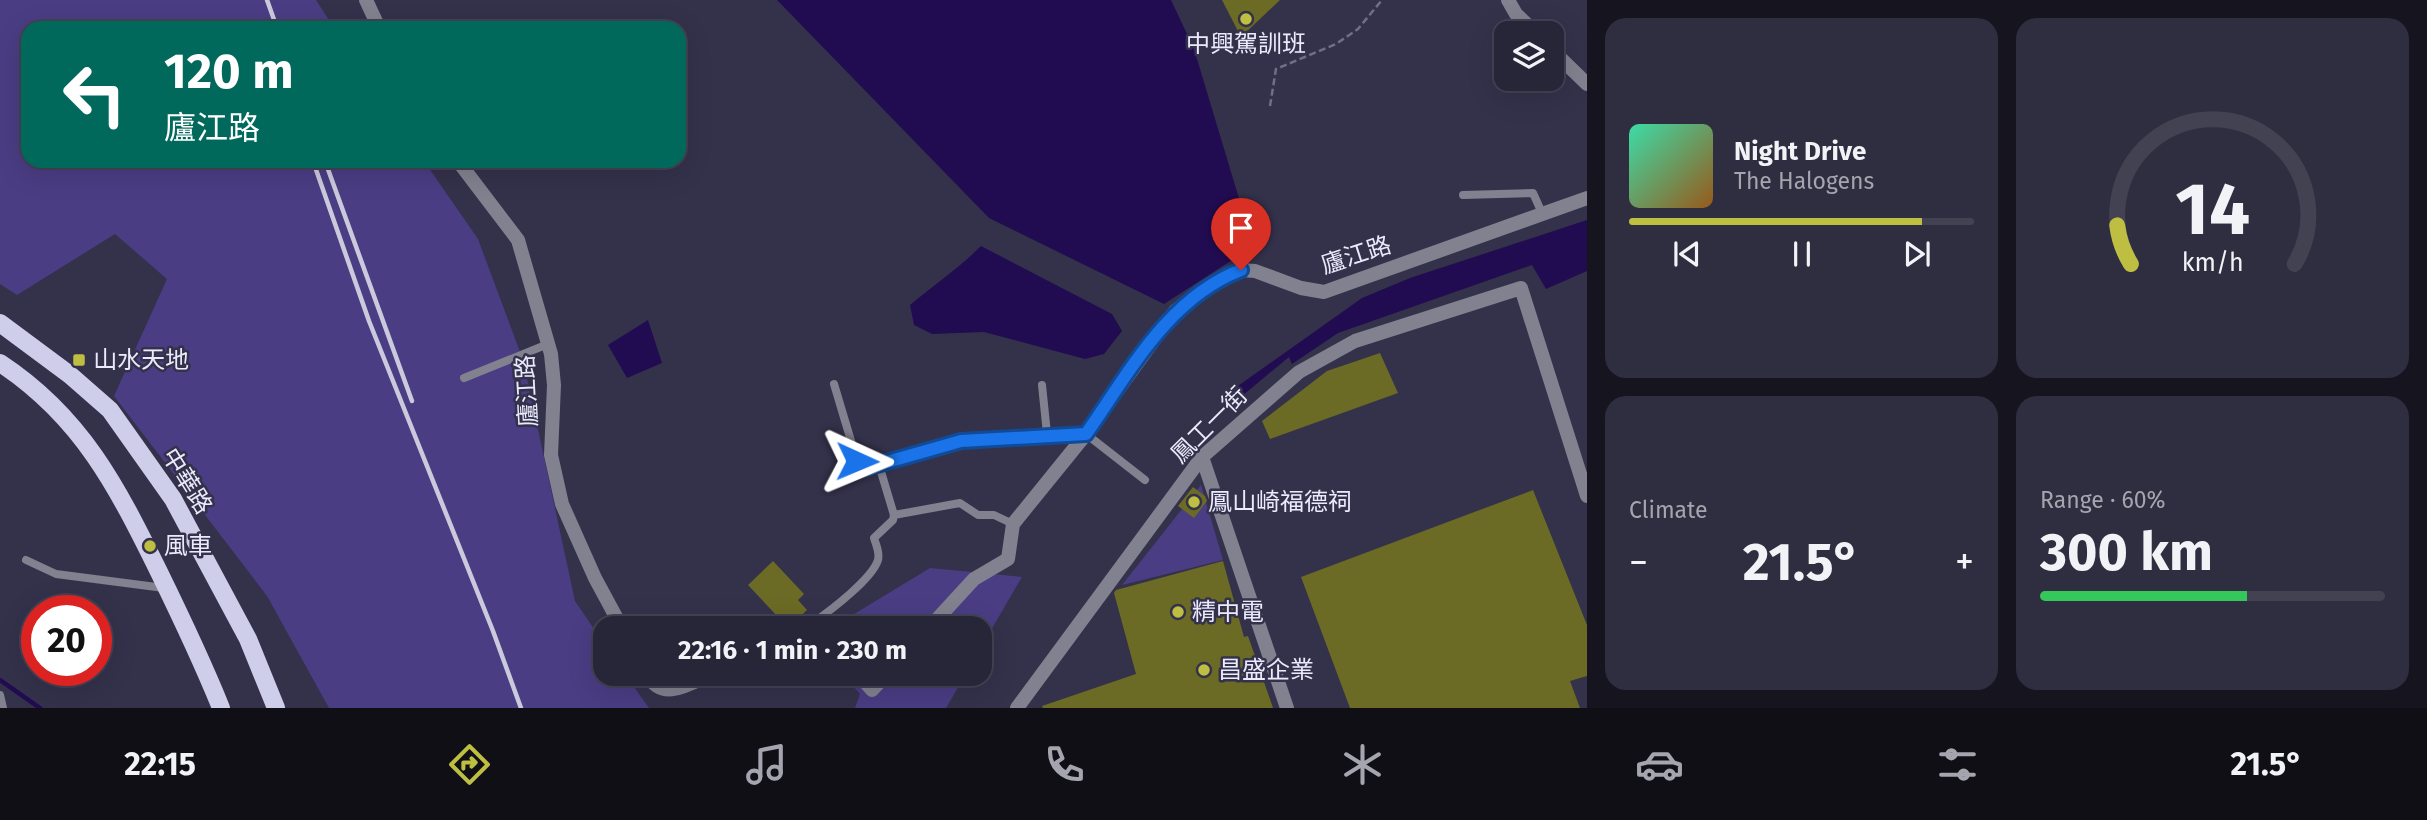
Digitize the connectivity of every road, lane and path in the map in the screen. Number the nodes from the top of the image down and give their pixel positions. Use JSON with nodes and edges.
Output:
{"nodes":[{"id":1,"x":366,"y":0,"type":"edge"},
{"id":2,"x":1382,"y":0,"type":"edge"},
{"id":3,"x":1508,"y":0,"type":"edge"},
{"id":4,"x":376,"y":21,"type":"edge"},
{"id":5,"x":1523,"y":21,"type":"edge"},
{"id":6,"x":1564,"y":62,"type":"edge"},
{"id":7,"x":1587,"y":84,"type":"edge"},
{"id":8,"x":1270,"y":106,"type":"dead end"},
{"id":9,"x":463,"y":168,"type":"edge"},
{"id":10,"x":1463,"y":195,"type":"dead end"},
{"id":11,"x":1587,"y":198,"type":"edge"},
{"id":12,"x":1542,"y":213,"type":"junction"},
{"id":13,"x":0,"y":323,"type":"edge"},
{"id":14,"x":548,"y":344,"type":"junction"},
{"id":15,"x":0,"y":363,"type":"edge"},
{"id":16,"x":464,"y":378,"type":"dead end"},
{"id":17,"x":834,"y":384,"type":"dead end"},
{"id":18,"x":1042,"y":385,"type":"dead end"},
{"id":19,"x":1046,"y":434,"type":"junction"},
{"id":20,"x":1086,"y":434,"type":"junction"},
{"id":21,"x":1202,"y":457,"type":"junction"},
{"id":22,"x":878,"y":465,"type":"junction"},
{"id":23,"x":1145,"y":480,"type":"dead end"},
{"id":24,"x":1587,"y":496,"type":"edge"},
{"id":25,"x":894,"y":516,"type":"junction"},
{"id":26,"x":1013,"y":524,"type":"junction"},
{"id":27,"x":26,"y":560,"type":"dead end"},
{"id":28,"x":167,"y":589,"type":"junction"},
{"id":29,"x":616,"y":616,"type":"edge"},
{"id":30,"x":825,"y":616,"type":"edge"},
{"id":31,"x":940,"y":616,"type":"edge"},
{"id":32,"x":657,"y":686,"type":"edge"},
{"id":33,"x":685,"y":686,"type":"edge"},
{"id":34,"x":0,"y":695,"type":"edge"},
{"id":35,"x":3,"y":708,"type":"edge"},
{"id":36,"x":220,"y":708,"type":"edge"},
{"id":37,"x":276,"y":708,"type":"edge"},
{"id":38,"x":1017,"y":708,"type":"edge"},
{"id":39,"x":1287,"y":708,"type":"edge"}],
"edges":[{"from":1,"to":4,"type":"street"},
{"from":2,"to":8,"type":"path"},
{"from":3,"to":5,"type":"street"},
{"from":6,"to":7,"type":"street"},
{"from":9,"to":14,"type":"street","name":"廬江路"},
{"from":10,"to":12,"type":"lane"},
{"from":11,"to":12,"type":"street","name":"廬江路"},
{"from":12,"to":20,"type":"street","name":"廬江路"},
{"from":13,"to":37,"type":"main road","name":"中華路"},
{"from":14,"to":16,"type":"lane"},
{"from":14,"to":29,"type":"street","name":"廬江路"},
{"from":15,"to":28,"type":"main road"},
{"from":17,"to":22,"type":"lane"},
{"from":18,"to":19,"type":"lane"},
{"from":19,"to":20,"type":"lane"},
{"from":19,"to":22,"type":"lane"},
{"from":20,"to":23,"type":"lane"},
{"from":20,"to":26,"type":"street","name":"廬江路"},
{"from":21,"to":24,"type":"street","name":"鳳工一街"},
{"from":21,"to":38,"type":"street","name":"鳳工一街"},
{"from":21,"to":39,"type":"street"},
{"from":22,"to":25,"type":"lane"},
{"from":25,"to":26,"type":"lane"},
{"from":25,"to":30,"type":"lane"},
{"from":26,"to":31,"type":"street"},
{"from":27,"to":28,"type":"lane"},
{"from":28,"to":36,"type":"main road"},
{"from":32,"to":33,"type":"street"},
{"from":34,"to":35,"type":"lane"}]}
